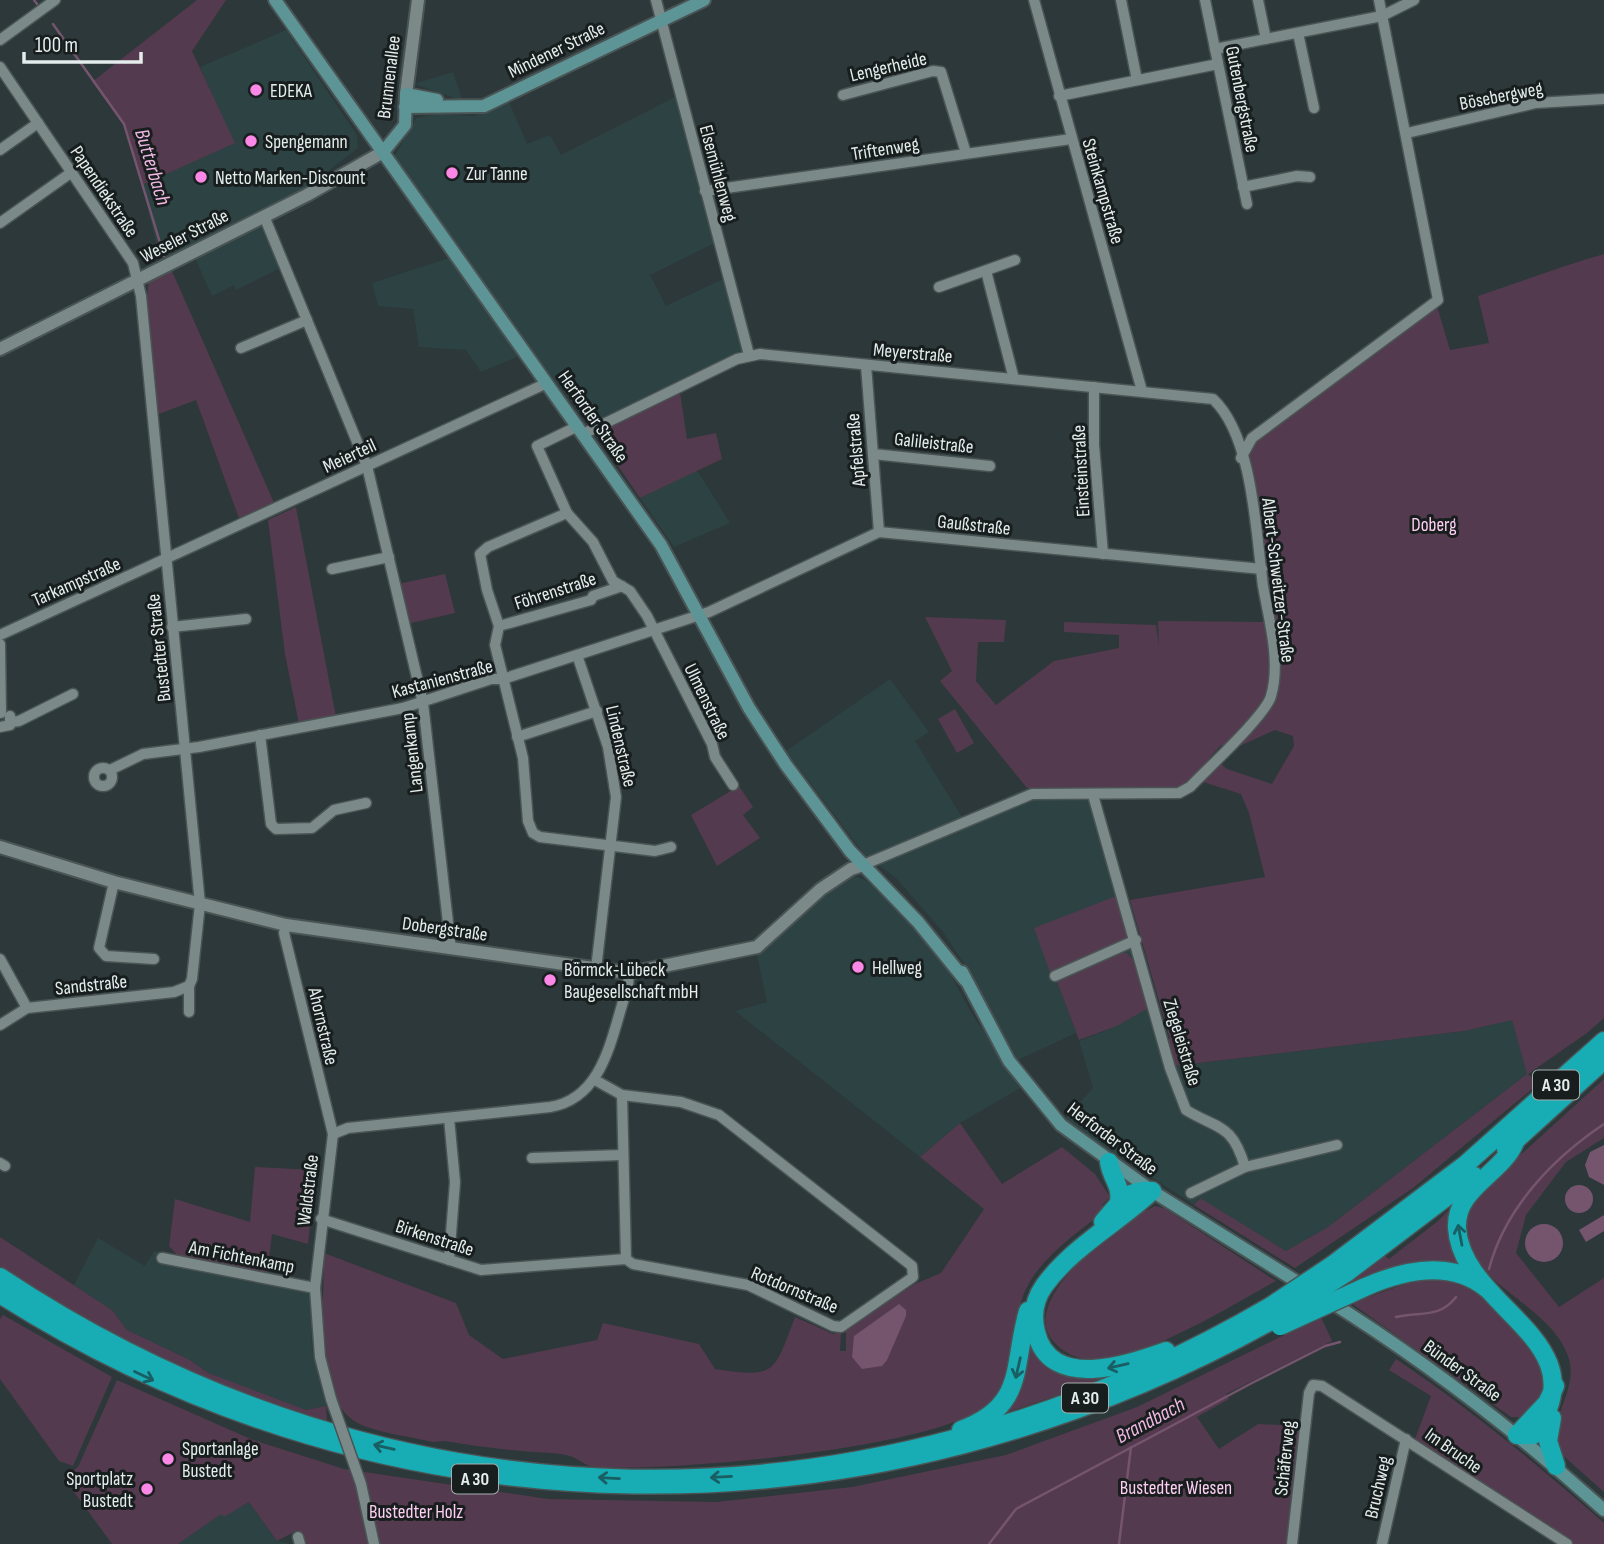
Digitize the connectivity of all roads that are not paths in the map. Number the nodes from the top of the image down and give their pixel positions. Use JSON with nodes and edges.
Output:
{"nodes":[{"id":1,"x":55,"y":0,"type":"edge"},
{"id":2,"x":275,"y":0,"type":"edge"},
{"id":3,"x":418,"y":0,"type":"edge"},
{"id":4,"x":656,"y":0,"type":"edge"},
{"id":5,"x":704,"y":0,"type":"edge"},
{"id":6,"x":1034,"y":0,"type":"edge"},
{"id":7,"x":1121,"y":0,"type":"edge"},
{"id":8,"x":1205,"y":0,"type":"edge"},
{"id":9,"x":1258,"y":0,"type":"edge"},
{"id":10,"x":1379,"y":0,"type":"edge"},
{"id":11,"x":1414,"y":0,"type":"edge"},
{"id":12,"x":1382,"y":16,"type":"junction"},
{"id":13,"x":661,"y":19,"type":"junction"},
{"id":14,"x":1298,"y":33,"type":"junction"},
{"id":15,"x":1266,"y":39,"type":"junction"},
{"id":16,"x":0,"y":40,"type":"edge"},
{"id":17,"x":1215,"y":49,"type":"junction"},
{"id":18,"x":1218,"y":64,"type":"junction"},
{"id":19,"x":0,"y":67,"type":"edge"},
{"id":20,"x":1137,"y":80,"type":"junction"},
{"id":21,"x":843,"y":95,"type":"dead end"},
{"id":22,"x":1059,"y":96,"type":"junction"},
{"id":23,"x":1604,"y":99,"type":"edge"},
{"id":24,"x":405,"y":101,"type":"junction"},
{"id":25,"x":1314,"y":108,"type":"dead end"},
{"id":26,"x":38,"y":123,"type":"junction"},
{"id":27,"x":1407,"y":133,"type":"junction"},
{"id":28,"x":1071,"y":139,"type":"junction"},
{"id":29,"x":0,"y":149,"type":"edge"},
{"id":30,"x":383,"y":152,"type":"junction"},
{"id":31,"x":966,"y":153,"type":"junction"},
{"id":32,"x":72,"y":172,"type":"junction"},
{"id":33,"x":1310,"y":177,"type":"dead end"},
{"id":34,"x":1243,"y":187,"type":"junction"},
{"id":35,"x":705,"y":191,"type":"junction"},
{"id":36,"x":1247,"y":204,"type":"dead end"},
{"id":37,"x":264,"y":216,"type":"junction"},
{"id":38,"x":0,"y":223,"type":"edge"},
{"id":39,"x":1015,"y":260,"type":"dead end"},
{"id":40,"x":986,"y":271,"type":"junction"},
{"id":41,"x":137,"y":280,"type":"junction"},
{"id":42,"x":939,"y":287,"type":"dead end"},
{"id":43,"x":307,"y":320,"type":"junction"},
{"id":44,"x":241,"y":348,"type":"dead end"},
{"id":45,"x":0,"y":349,"type":"edge"},
{"id":46,"x":749,"y":355,"type":"junction"},
{"id":47,"x":866,"y":365,"type":"junction"},
{"id":48,"x":1014,"y":379,"type":"junction"},
{"id":49,"x":547,"y":383,"type":"junction"},
{"id":50,"x":1094,"y":387,"type":"junction"},
{"id":51,"x":1142,"y":391,"type":"junction"},
{"id":52,"x":581,"y":430,"type":"junction"},
{"id":53,"x":1235,"y":436,"type":"junction"},
{"id":54,"x":1252,"y":438,"type":"junction"},
{"id":55,"x":873,"y":454,"type":"junction"},
{"id":56,"x":1241,"y":458,"type":"junction"},
{"id":57,"x":367,"y":466,"type":"junction"},
{"id":58,"x":990,"y":466,"type":"dead end"},
{"id":59,"x":567,"y":513,"type":"junction"},
{"id":60,"x":879,"y":532,"type":"junction"},
{"id":61,"x":1102,"y":554,"type":"junction"},
{"id":62,"x":388,"y":557,"type":"junction"},
{"id":63,"x":166,"y":559,"type":"junction"},
{"id":64,"x":332,"y":569,"type":"dead end"},
{"id":65,"x":1262,"y":569,"type":"junction"},
{"id":66,"x":622,"y":586,"type":"junction"},
{"id":67,"x":701,"y":615,"type":"junction"},
{"id":68,"x":246,"y":619,"type":"dead end"},
{"id":69,"x":172,"y":626,"type":"junction"},
{"id":70,"x":499,"y":626,"type":"junction"},
{"id":71,"x":653,"y":631,"type":"junction"},
{"id":72,"x":0,"y":635,"type":"edge"},
{"id":73,"x":0,"y":644,"type":"edge"},
{"id":74,"x":577,"y":655,"type":"junction"},
{"id":75,"x":503,"y":679,"type":"junction"},
{"id":76,"x":73,"y":694,"type":"dead end"},
{"id":77,"x":423,"y":703,"type":"junction"},
{"id":78,"x":597,"y":711,"type":"junction"},
{"id":79,"x":1,"y":713,"type":"edge"},
{"id":80,"x":11,"y":722,"type":"junction"},
{"id":81,"x":0,"y":727,"type":"edge"},
{"id":82,"x":260,"y":735,"type":"junction"},
{"id":83,"x":517,"y":737,"type":"junction"},
{"id":84,"x":186,"y":749,"type":"junction"},
{"id":85,"x":110,"y":771,"type":"dead end"},
{"id":86,"x":733,"y":785,"type":"dead end"},
{"id":87,"x":1093,"y":796,"type":"junction"},
{"id":88,"x":366,"y":803,"type":"dead end"},
{"id":89,"x":611,"y":846,"type":"junction"},
{"id":90,"x":0,"y":847,"type":"edge"},
{"id":91,"x":671,"y":848,"type":"dead end"},
{"id":92,"x":863,"y":865,"type":"junction"},
{"id":93,"x":114,"y":881,"type":"junction"},
{"id":94,"x":200,"y":904,"type":"junction"},
{"id":95,"x":286,"y":925,"type":"junction"},
{"id":96,"x":1136,"y":940,"type":"junction"},
{"id":97,"x":451,"y":949,"type":"junction"},
{"id":98,"x":0,"y":959,"type":"edge"},
{"id":99,"x":154,"y":959,"type":"dead end"},
{"id":100,"x":596,"y":969,"type":"junction"},
{"id":101,"x":629,"y":973,"type":"junction"},
{"id":102,"x":1055,"y":976,"type":"dead end"},
{"id":103,"x":189,"y":986,"type":"junction"},
{"id":104,"x":27,"y":1008,"type":"junction"},
{"id":105,"x":189,"y":1012,"type":"dead end"},
{"id":106,"x":0,"y":1025,"type":"edge"},
{"id":107,"x":1604,"y":1041,"type":"edge"},
{"id":108,"x":1604,"y":1060,"type":"edge"},
{"id":109,"x":595,"y":1080,"type":"junction"},
{"id":110,"x":622,"y":1095,"type":"junction"},
{"id":111,"x":449,"y":1118,"type":"junction"},
{"id":112,"x":333,"y":1134,"type":"junction"},
{"id":113,"x":1515,"y":1142,"type":"junction"},
{"id":114,"x":1338,"y":1145,"type":"dead end"},
{"id":115,"x":621,"y":1156,"type":"junction"},
{"id":116,"x":532,"y":1158,"type":"dead end"},
{"id":117,"x":1109,"y":1162,"type":"junction"},
{"id":118,"x":1245,"y":1167,"type":"junction"},
{"id":119,"x":1152,"y":1191,"type":"junction"},
{"id":120,"x":1191,"y":1193,"type":"dead end"},
{"id":121,"x":1119,"y":1203,"type":"junction"},
{"id":122,"x":321,"y":1219,"type":"junction"},
{"id":123,"x":162,"y":1258,"type":"dead end"},
{"id":124,"x":626,"y":1259,"type":"junction"},
{"id":125,"x":449,"y":1260,"type":"junction"},
{"id":126,"x":1340,"y":1269,"type":"junction"},
{"id":127,"x":1289,"y":1276,"type":"joint"},
{"id":128,"x":0,"y":1277,"type":"edge"},
{"id":129,"x":315,"y":1288,"type":"junction"},
{"id":130,"x":0,"y":1294,"type":"edge"},
{"id":131,"x":1276,"y":1316,"type":"junction"},
{"id":132,"x":1322,"y":1386,"type":"joint"},
{"id":133,"x":1552,"y":1418,"type":"junction"},
{"id":134,"x":1517,"y":1435,"type":"junction"},
{"id":135,"x":1406,"y":1439,"type":"junction"},
{"id":136,"x":886,"y":1456,"type":"junction"},
{"id":137,"x":1556,"y":1466,"type":"junction"},
{"id":138,"x":1604,"y":1510,"type":"edge"},
{"id":139,"x":374,"y":1544,"type":"edge"},
{"id":140,"x":1292,"y":1544,"type":"edge"},
{"id":141,"x":1382,"y":1544,"type":"edge"},
{"id":142,"x":1567,"y":1544,"type":"edge"}],
"edges":[{"from":1,"to":16,"type":"street"},
{"from":2,"to":30,"type":"main road","name":"Herforder Straße"},
{"from":3,"to":24,"type":"street","name":"Brunnenallee"},
{"from":4,"to":13,"type":"street","name":"Elsemühlenweg"},
{"from":5,"to":13,"type":"main road","name":"Mindener Straße"},
{"from":6,"to":22,"type":"street","name":"Steinkampstraße"},
{"from":7,"to":20,"type":"street"},
{"from":8,"to":17,"type":"street","name":"Gutenbergstraße"},
{"from":9,"to":15,"type":"street"},
{"from":10,"to":12,"type":"street"},
{"from":11,"to":12,"type":"street"},
{"from":12,"to":14,"type":"street"},
{"from":12,"to":27,"type":"street"},
{"from":13,"to":24,"type":"main road","name":"Mindener Straße"},
{"from":13,"to":35,"type":"street","name":"Elsemühlenweg"},
{"from":14,"to":15,"type":"street"},
{"from":14,"to":25,"type":"street"},
{"from":15,"to":17,"type":"street"},
{"from":17,"to":18,"type":"street","name":"Gutenbergstraße"},
{"from":18,"to":20,"type":"street"},
{"from":18,"to":34,"type":"street","name":"Gutenbergstraße"},
{"from":19,"to":26,"type":"street","name":"Papendiekstraße"},
{"from":20,"to":22,"type":"street"},
{"from":21,"to":31,"type":"street","name":"Lengerheide"},
{"from":22,"to":28,"type":"street","name":"Steinkampstraße"},
{"from":23,"to":27,"type":"street","name":"Bösebergweg"},
{"from":24,"to":30,"type":"main road","name":"Brunnenallee"},
{"from":26,"to":29,"type":"street"},
{"from":26,"to":32,"type":"street","name":"Papendiekstraße"},
{"from":27,"to":54,"type":"street"},
{"from":28,"to":31,"type":"street","name":"Triftenweg"},
{"from":28,"to":51,"type":"street","name":"Steinkampstraße"},
{"from":30,"to":37,"type":"street","name":"Weseler Straße"},
{"from":30,"to":49,"type":"main road","name":"Herforder Straße"},
{"from":31,"to":35,"type":"street","name":"Triftenweg"},
{"from":32,"to":38,"type":"street"},
{"from":32,"to":41,"type":"street","name":"Papendiekstraße"},
{"from":33,"to":34,"type":"street"},
{"from":34,"to":36,"type":"street","name":"Gutenbergstraße"},
{"from":35,"to":46,"type":"street","name":"Elsemühlenweg"},
{"from":37,"to":41,"type":"street","name":"Weseler Straße"},
{"from":37,"to":43,"type":"street","name":"Langenkamp"},
{"from":39,"to":40,"type":"street"},
{"from":40,"to":42,"type":"street"},
{"from":40,"to":48,"type":"street"},
{"from":41,"to":45,"type":"street","name":"Weseler Straße"},
{"from":41,"to":63,"type":"street","name":"Bustedter Straße"},
{"from":43,"to":44,"type":"street"},
{"from":43,"to":57,"type":"street","name":"Langenkamp"},
{"from":46,"to":47,"type":"street","name":"Meyerstraße"},
{"from":46,"to":52,"type":"street"},
{"from":47,"to":48,"type":"street","name":"Meyerstraße"},
{"from":47,"to":55,"type":"street","name":"Apfelstraße"},
{"from":48,"to":50,"type":"street","name":"Meyerstraße"},
{"from":49,"to":52,"type":"main road","name":"Herforder Straße"},
{"from":49,"to":57,"type":"street","name":"Meierteil"},
{"from":50,"to":51,"type":"street","name":"Meyerstraße"},
{"from":50,"to":61,"type":"street","name":"Einsteinstraße"},
{"from":51,"to":53,"type":"street","name":"Meyerstraße"},
{"from":52,"to":59,"type":"street","name":"Föhrenstraße"},
{"from":52,"to":67,"type":"main road","name":"Herforder Straße"},
{"from":53,"to":54,"type":"street"},
{"from":53,"to":56,"type":"street","name":"Meyerstraße"},
{"from":54,"to":56,"type":"street"},
{"from":55,"to":58,"type":"street","name":"Galileistraße"},
{"from":55,"to":60,"type":"street","name":"Apfelstraße"},
{"from":56,"to":65,"type":"street","name":"Albert-Schweitzer-Straße"},
{"from":57,"to":62,"type":"street","name":"Langenkamp"},
{"from":57,"to":63,"type":"street","name":"Meierteil"},
{"from":59,"to":66,"type":"street","name":"Föhrenstraße"},
{"from":59,"to":70,"type":"street","name":"Föhrenstraße"},
{"from":60,"to":61,"type":"street","name":"Gaußstraße"},
{"from":60,"to":67,"type":"street"},
{"from":61,"to":65,"type":"street","name":"Gaußstraße"},
{"from":62,"to":64,"type":"street"},
{"from":62,"to":77,"type":"street","name":"Langenkamp"},
{"from":63,"to":69,"type":"street","name":"Bustedter Straße"},
{"from":63,"to":72,"type":"street","name":"Tarkampstraße"},
{"from":65,"to":87,"type":"street","name":"Albert-Schweitzer-Straße"},
{"from":66,"to":70,"type":"street","name":"Föhrenstraße"},
{"from":66,"to":71,"type":"street","name":"Föhrenstraße"},
{"from":67,"to":71,"type":"street","name":"Kastanienstraße"},
{"from":67,"to":92,"type":"main road","name":"Herforder Straße"},
{"from":68,"to":69,"type":"street"},
{"from":69,"to":84,"type":"street","name":"Bustedter Straße"},
{"from":70,"to":75,"type":"street","name":"Föhrenstraße"},
{"from":71,"to":74,"type":"street","name":"Kastanienstraße"},
{"from":71,"to":86,"type":"street","name":"Ulmenstraße"},
{"from":73,"to":79,"type":"street"},
{"from":74,"to":75,"type":"street","name":"Kastanienstraße"},
{"from":74,"to":78,"type":"street","name":"Lindenstraße"},
{"from":75,"to":77,"type":"street","name":"Kastanienstraße"},
{"from":75,"to":83,"type":"street","name":"Föhrenstraße"},
{"from":76,"to":80,"type":"street"},
{"from":77,"to":82,"type":"street","name":"Kastanienstraße"},
{"from":77,"to":97,"type":"street","name":"Langenkamp"},
{"from":78,"to":83,"type":"street"},
{"from":78,"to":89,"type":"street","name":"Lindenstraße"},
{"from":79,"to":80,"type":"street"},
{"from":80,"to":81,"type":"street"},
{"from":82,"to":84,"type":"street","name":"Kastanienstraße"},
{"from":82,"to":88,"type":"street"},
{"from":83,"to":89,"type":"street","name":"Föhrenstraße"},
{"from":84,"to":85,"type":"street","name":"Kastanienstraße"},
{"from":84,"to":94,"type":"street","name":"Bustedter Straße"},
{"from":87,"to":92,"type":"street","name":"Albert-Schweitzer-Straße"},
{"from":87,"to":96,"type":"street","name":"Ziegeleistraße"},
{"from":89,"to":91,"type":"street"},
{"from":89,"to":100,"type":"street","name":"Lindenstraße"},
{"from":90,"to":93,"type":"street","name":"Dobergstraße"},
{"from":92,"to":101,"type":"street","name":"Dobergstraße"},
{"from":92,"to":117,"type":"main road","name":"Herforder Straße"},
{"from":93,"to":94,"type":"street","name":"Dobergstraße"},
{"from":93,"to":99,"type":"street"},
{"from":94,"to":95,"type":"street","name":"Dobergstraße"},
{"from":94,"to":103,"type":"street","name":"Bustedter Straße"},
{"from":95,"to":97,"type":"street","name":"Dobergstraße"},
{"from":95,"to":112,"type":"street","name":"Ahornstraße"},
{"from":96,"to":102,"type":"street"},
{"from":96,"to":118,"type":"street","name":"Ziegeleistraße"},
{"from":97,"to":100,"type":"street","name":"Dobergstraße"},
{"from":98,"to":104,"type":"street"},
{"from":100,"to":101,"type":"street","name":"Dobergstraße"},
{"from":101,"to":109,"type":"street"},
{"from":103,"to":104,"type":"street","name":"Sandstraße"},
{"from":103,"to":105,"type":"street","name":"Bustedter Straße"},
{"from":104,"to":106,"type":"street","name":"Sandstraße"},
{"from":107,"to":126,"type":"highway","number":"A 30"},
{"from":108,"to":113,"type":"highway","number":"A 30"},
{"from":109,"to":110,"type":"street","name":"Rotdornstraße"},
{"from":109,"to":111,"type":"street","name":"Waldstraße"},
{"from":110,"to":115,"type":"street"},
{"from":110,"to":124,"type":"street","name":"Rotdornstraße"},
{"from":111,"to":112,"type":"street","name":"Waldstraße"},
{"from":111,"to":125,"type":"street"},
{"from":112,"to":122,"type":"street","name":"Waldstraße"},
{"from":113,"to":126,"type":"highway","number":"A 30"},
{"from":133,"to":113,"type":"highway","one_way":true},
{"from":114,"to":118,"type":"street"},
{"from":115,"to":116,"type":"street"},
{"from":115,"to":124,"type":"street"},
{"from":117,"to":119,"type":"main road","name":"Herforder Straße"},
{"from":117,"to":121,"type":"highway"},
{"from":118,"to":120,"type":"street"},
{"from":119,"to":121,"type":"highway"},
{"from":119,"to":127,"type":"main road","name":"Herforder Straße"},
{"from":131,"to":119,"type":"highway","one_way":true},
{"from":121,"to":136,"type":"highway","one_way":true},
{"from":122,"to":125,"type":"street","name":"Birkenstraße"},
{"from":122,"to":129,"type":"street","name":"Waldstraße"},
{"from":123,"to":129,"type":"street","name":"Am Fichtenkamp"},
{"from":124,"to":125,"type":"street","name":"Birkenstraße"},
{"from":126,"to":131,"type":"highway","number":"A 30","bridge":true},
{"from":127,"to":134,"type":"main road","name":"Bünder Straße"},
{"from":136,"to":128,"type":"highway","number":"A 30","one_way":true},
{"from":129,"to":139,"type":"street","name":"Waldstraße","bridge":true},
{"from":130,"to":131,"type":"highway","number":"A 30","one_way":true},
{"from":131,"to":134,"type":"highway","bridge":true},
{"from":131,"to":136,"type":"highway","number":"A 30"},
{"from":132,"to":135,"type":"street","name":"Im Bruche"},
{"from":132,"to":140,"type":"street","name":"Schäferweg"},
{"from":133,"to":134,"type":"highway"},
{"from":133,"to":137,"type":"highway"},
{"from":134,"to":137,"type":"main road","name":"Bünder Straße"},
{"from":135,"to":141,"type":"street","name":"Bruchweg"},
{"from":135,"to":142,"type":"street","name":"Im Bruche"},
{"from":137,"to":138,"type":"main road","name":"Bünder Straße"}]}
